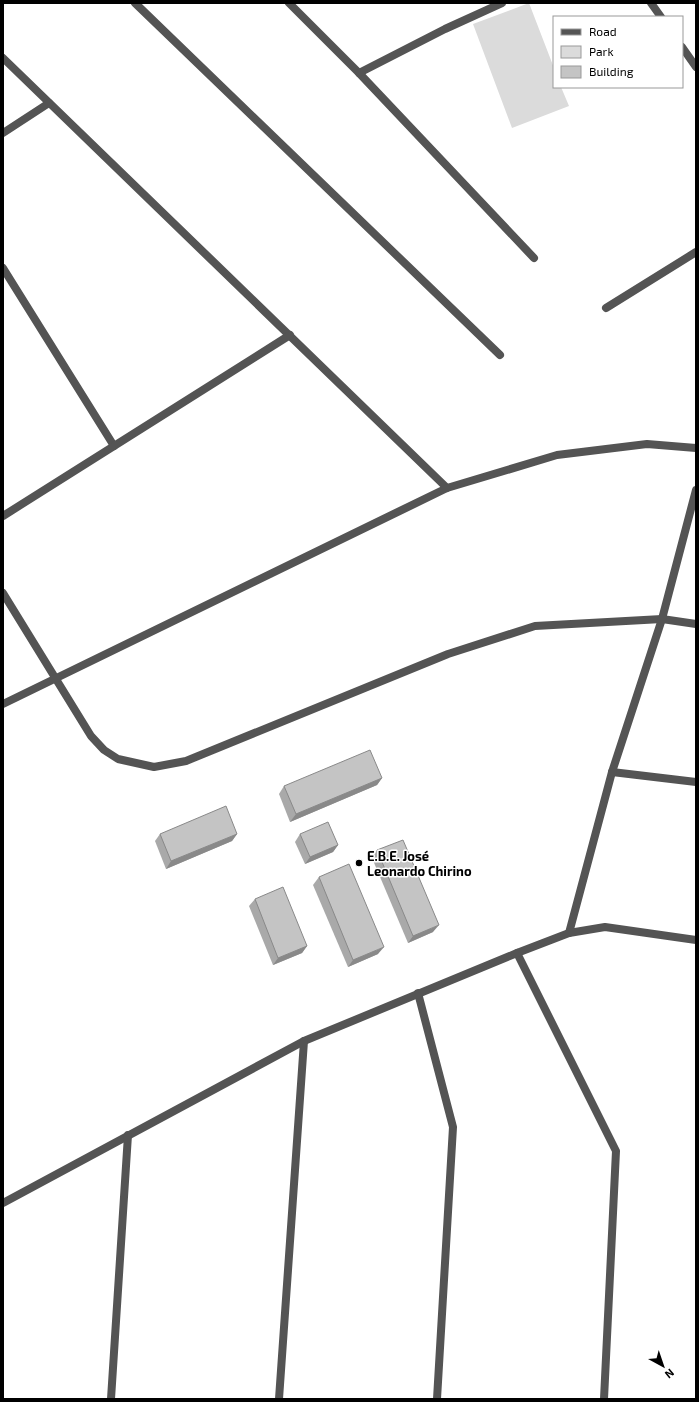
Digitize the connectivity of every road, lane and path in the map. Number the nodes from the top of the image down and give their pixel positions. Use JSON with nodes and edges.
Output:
{"nodes":[{"id":1,"x":134,"y":3,"type":"edge"},
{"id":2,"x":289,"y":3,"type":"edge"},
{"id":3,"x":502,"y":3,"type":"edge"},
{"id":4,"x":651,"y":3,"type":"edge"},
{"id":5,"x":660,"y":16,"type":"edge"},
{"id":6,"x":683,"y":48,"type":"edge"},
{"id":7,"x":3,"y":58,"type":"edge"},
{"id":8,"x":696,"y":67,"type":"edge"},
{"id":9,"x":359,"y":73,"type":"junction"},
{"id":10,"x":49,"y":103,"type":"junction"},
{"id":11,"x":3,"y":133,"type":"edge"},
{"id":12,"x":696,"y":252,"type":"edge"},
{"id":13,"x":534,"y":258,"type":"dead end"},
{"id":14,"x":3,"y":268,"type":"edge"},
{"id":15,"x":606,"y":308,"type":"dead end"},
{"id":16,"x":290,"y":335,"type":"junction"},
{"id":17,"x":500,"y":355,"type":"dead end"},
{"id":18,"x":114,"y":446,"type":"junction"},
{"id":19,"x":696,"y":448,"type":"edge"},
{"id":20,"x":447,"y":488,"type":"junction"},
{"id":21,"x":696,"y":490,"type":"edge"},
{"id":22,"x":3,"y":516,"type":"edge"},
{"id":23,"x":3,"y":593,"type":"edge"},
{"id":24,"x":662,"y":619,"type":"junction"},
{"id":25,"x":696,"y":624,"type":"edge"},
{"id":26,"x":57,"y":679,"type":"junction"},
{"id":27,"x":3,"y":704,"type":"edge"},
{"id":28,"x":612,"y":772,"type":"junction"},
{"id":29,"x":696,"y":782,"type":"edge"},
{"id":30,"x":569,"y":933,"type":"junction"},
{"id":31,"x":696,"y":940,"type":"edge"},
{"id":32,"x":517,"y":953,"type":"junction"},
{"id":33,"x":418,"y":993,"type":"junction"},
{"id":34,"x":304,"y":1041,"type":"junction"},
{"id":35,"x":128,"y":1135,"type":"junction"},
{"id":36,"x":3,"y":1203,"type":"edge"},
{"id":37,"x":111,"y":1399,"type":"edge"},
{"id":38,"x":279,"y":1399,"type":"edge"},
{"id":39,"x":437,"y":1399,"type":"edge"},
{"id":40,"x":604,"y":1399,"type":"edge"}],
"edges":[{"from":1,"to":17,"type":"street"},
{"from":2,"to":9,"type":"street"},
{"from":3,"to":9,"type":"street"},
{"from":4,"to":5,"type":"street"},
{"from":6,"to":8,"type":"street"},
{"from":7,"to":10,"type":"street"},
{"from":9,"to":13,"type":"street"},
{"from":10,"to":11,"type":"street"},
{"from":10,"to":16,"type":"street"},
{"from":12,"to":15,"type":"street"},
{"from":14,"to":18,"type":"street"},
{"from":16,"to":18,"type":"street"},
{"from":16,"to":20,"type":"street"},
{"from":18,"to":22,"type":"street"},
{"from":19,"to":20,"type":"street"},
{"from":20,"to":26,"type":"street"},
{"from":21,"to":24,"type":"street"},
{"from":23,"to":26,"type":"street"},
{"from":24,"to":25,"type":"street"},
{"from":24,"to":26,"type":"street"},
{"from":24,"to":28,"type":"street"},
{"from":26,"to":27,"type":"street"},
{"from":28,"to":29,"type":"street"},
{"from":28,"to":30,"type":"street"},
{"from":30,"to":31,"type":"street"},
{"from":30,"to":32,"type":"street"},
{"from":32,"to":33,"type":"street"},
{"from":32,"to":40,"type":"street"},
{"from":33,"to":34,"type":"street"},
{"from":33,"to":39,"type":"street"},
{"from":34,"to":35,"type":"street"},
{"from":34,"to":38,"type":"street"},
{"from":35,"to":36,"type":"street"},
{"from":35,"to":37,"type":"street"}]}
